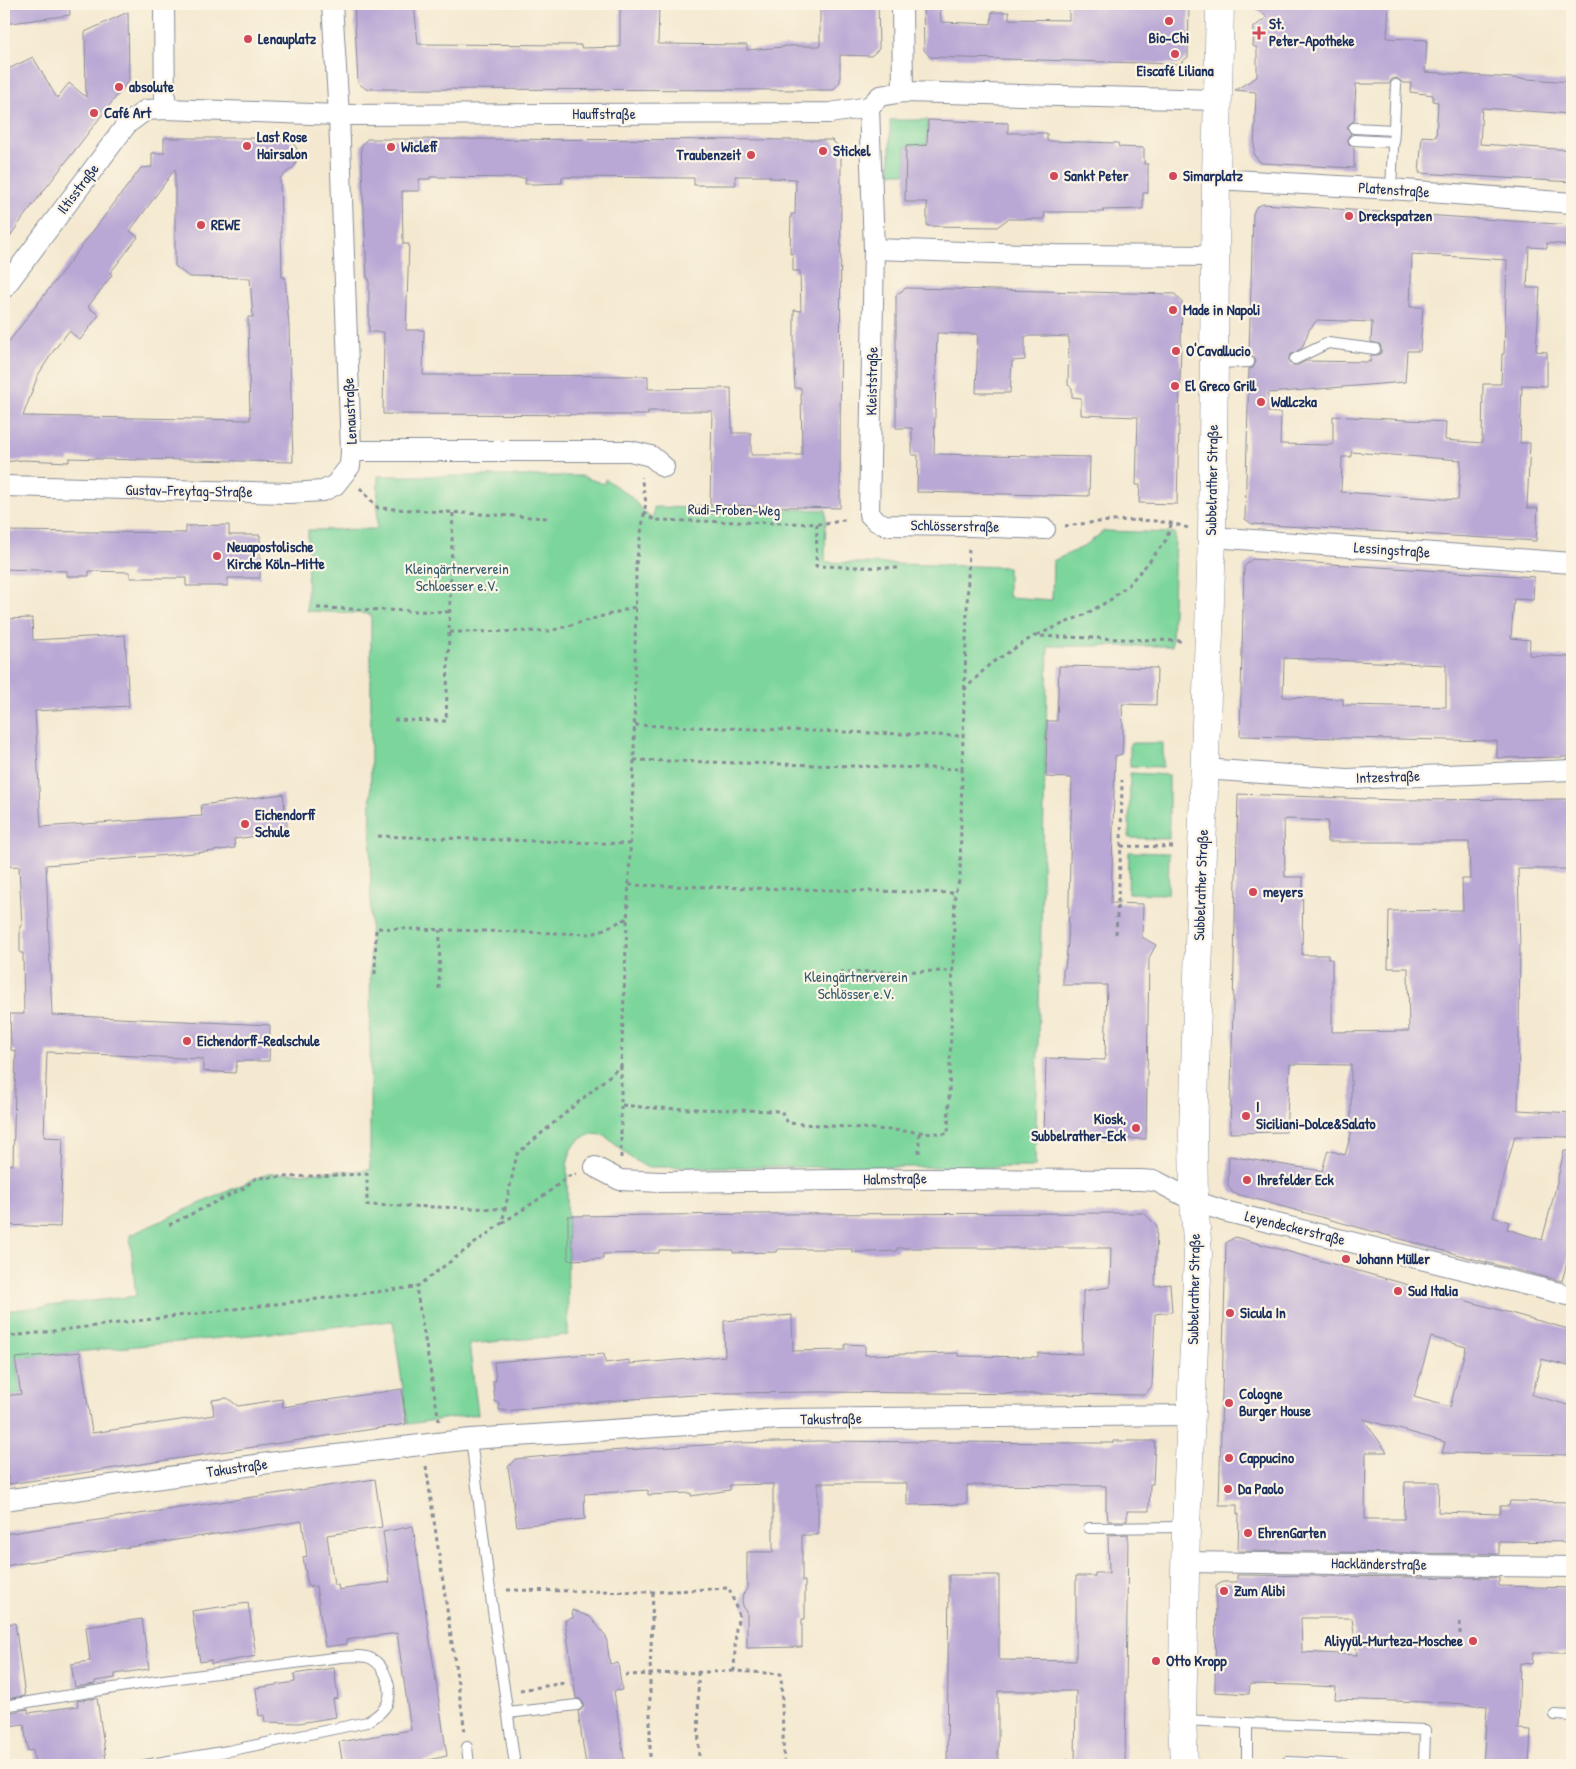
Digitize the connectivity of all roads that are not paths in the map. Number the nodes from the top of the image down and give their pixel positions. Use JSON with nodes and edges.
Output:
{"nodes":[{"id":1,"x":164,"y":4,"type":"edge"},
{"id":2,"x":332,"y":4,"type":"edge"},
{"id":3,"x":902,"y":4,"type":"edge"},
{"id":4,"x":1220,"y":4,"type":"edge"},
{"id":5,"x":1396,"y":85,"type":"dead end"},
{"id":6,"x":903,"y":92,"type":"junction"},
{"id":7,"x":1218,"y":100,"type":"junction"},
{"id":8,"x":868,"y":107,"type":"junction"},
{"id":9,"x":165,"y":109,"type":"junction"},
{"id":10,"x":339,"y":115,"type":"junction"},
{"id":11,"x":1354,"y":128,"type":"dead end"},
{"id":12,"x":1394,"y":130,"type":"junction"},
{"id":13,"x":1354,"y":140,"type":"dead end"},
{"id":14,"x":1394,"y":142,"type":"junction"},
{"id":15,"x":1216,"y":179,"type":"junction"},
{"id":16,"x":1391,"y":189,"type":"junction"},
{"id":17,"x":1572,"y":203,"type":"edge"},
{"id":18,"x":874,"y":249,"type":"junction"},
{"id":19,"x":1215,"y":256,"type":"junction"},
{"id":20,"x":4,"y":288,"type":"edge"},
{"id":21,"x":1375,"y":349,"type":"dead end"},
{"id":22,"x":1295,"y":359,"type":"dead end"},
{"id":23,"x":1249,"y":362,"type":"dead end"},
{"id":24,"x":1214,"y":364,"type":"junction"},
{"id":25,"x":350,"y":451,"type":"junction"},
{"id":26,"x":664,"y":467,"type":"dead end"},
{"id":27,"x":4,"y":486,"type":"edge"},
{"id":28,"x":869,"y":514,"type":"joint"},
{"id":29,"x":1045,"y":530,"type":"road end"},
{"id":30,"x":1212,"y":537,"type":"junction"},
{"id":31,"x":1572,"y":563,"type":"edge"},
{"id":32,"x":1204,"y":769,"type":"junction"},
{"id":33,"x":1572,"y":770,"type":"edge"},
{"id":34,"x":595,"y":1166,"type":"road end"},
{"id":35,"x":1194,"y":1201,"type":"junction"},
{"id":36,"x":1572,"y":1296,"type":"edge"},
{"id":37,"x":1191,"y":1415,"type":"junction"},
{"id":38,"x":471,"y":1438,"type":"junction"},
{"id":39,"x":4,"y":1500,"type":"edge"},
{"id":40,"x":1089,"y":1528,"type":"dead end"},
{"id":41,"x":1186,"y":1528,"type":"junction"},
{"id":42,"x":1185,"y":1562,"type":"junction"},
{"id":43,"x":1572,"y":1567,"type":"edge"},
{"id":44,"x":577,"y":1705,"type":"dead end"},
{"id":45,"x":4,"y":1706,"type":"edge"},
{"id":46,"x":508,"y":1714,"type":"junction"},
{"id":47,"x":1555,"y":1714,"type":"dead end"},
{"id":48,"x":1572,"y":1716,"type":"edge"},
{"id":49,"x":1182,"y":1720,"type":"junction"},
{"id":50,"x":1247,"y":1723,"type":"junction"},
{"id":51,"x":467,"y":1747,"type":"road end"},
{"id":52,"x":145,"y":1765,"type":"edge"},
{"id":53,"x":469,"y":1765,"type":"edge"},
{"id":54,"x":516,"y":1765,"type":"edge"},
{"id":55,"x":1184,"y":1765,"type":"edge"},
{"id":56,"x":1247,"y":1765,"type":"edge"},
{"id":57,"x":1287,"y":1765,"type":"edge"},
{"id":58,"x":1351,"y":1765,"type":"edge"},
{"id":59,"x":1424,"y":1765,"type":"edge"}],
"edges":[{"from":1,"to":9,"type":"street"},
{"from":2,"to":10,"type":"street"},
{"from":3,"to":6,"type":"street"},
{"from":4,"to":7,"type":"main road","name":"Subbelrather Straße"},
{"from":5,"to":12,"type":"lane"},
{"from":6,"to":7,"type":"street"},
{"from":6,"to":8,"type":"street"},
{"from":7,"to":15,"type":"main road","name":"Subbelrather Straße"},
{"from":8,"to":10,"type":"street","name":"Hauffstraße"},
{"from":8,"to":18,"type":"street"},
{"from":9,"to":10,"type":"street"},
{"from":9,"to":20,"type":"street","name":"Iltisstraße"},
{"from":10,"to":25,"type":"street","name":"Lenaustraße"},
{"from":11,"to":12,"type":"lane"},
{"from":12,"to":14,"type":"lane"},
{"from":13,"to":14,"type":"lane"},
{"from":14,"to":16,"type":"lane"},
{"from":15,"to":16,"type":"street","name":"Platenstraße"},
{"from":15,"to":19,"type":"main road","name":"Subbelrather Straße"},
{"from":16,"to":17,"type":"street","name":"Platenstraße"},
{"from":18,"to":19,"type":"street"},
{"from":18,"to":28,"type":"street","name":"Kleiststraße"},
{"from":19,"to":24,"type":"main road","name":"Subbelrather Straße"},
{"from":21,"to":22,"type":"lane"},
{"from":23,"to":24,"type":"lane"},
{"from":24,"to":30,"type":"main road","name":"Subbelrather Straße"},
{"from":25,"to":26,"type":"street","name":"Lenaustraße"},
{"from":25,"to":27,"type":"street","name":"Gustav-Freytag-Straße"},
{"from":28,"to":29,"type":"street","name":"Schlösserstraße"},
{"from":30,"to":31,"type":"street","name":"Lessingstraße"},
{"from":30,"to":32,"type":"main road","name":"Subbelrather Straße"},
{"from":32,"to":33,"type":"street","name":"Intzestraße"},
{"from":32,"to":35,"type":"main road","name":"Subbelrather Straße"},
{"from":34,"to":35,"type":"street","name":"Halmstraße"},
{"from":35,"to":36,"type":"street","name":"Leyendeckerstraße"},
{"from":35,"to":37,"type":"main road","name":"Subbelrather Straße"},
{"from":37,"to":38,"type":"street","name":"Takustraße"},
{"from":37,"to":41,"type":"main road","name":"Subbelrather Straße"},
{"from":38,"to":39,"type":"street","name":"Takustraße"},
{"from":38,"to":46,"type":"lane"},
{"from":40,"to":41,"type":"lane"},
{"from":41,"to":42,"type":"main road","name":"Subbelrather Straße"},
{"from":42,"to":43,"type":"street","name":"Hackländerstraße"},
{"from":42,"to":49,"type":"main road","name":"Subbelrather Straße"},
{"from":44,"to":46,"type":"lane"},
{"from":45,"to":52,"type":"lane"},
{"from":46,"to":54,"type":"lane"},
{"from":47,"to":48,"type":"lane"},
{"from":49,"to":50,"type":"lane"},
{"from":49,"to":55,"type":"main road","name":"Subbelrather Straße"},
{"from":50,"to":56,"type":"lane"},
{"from":50,"to":59,"type":"lane"},
{"from":51,"to":53,"type":"lane"},
{"from":57,"to":58,"type":"lane"}]}
